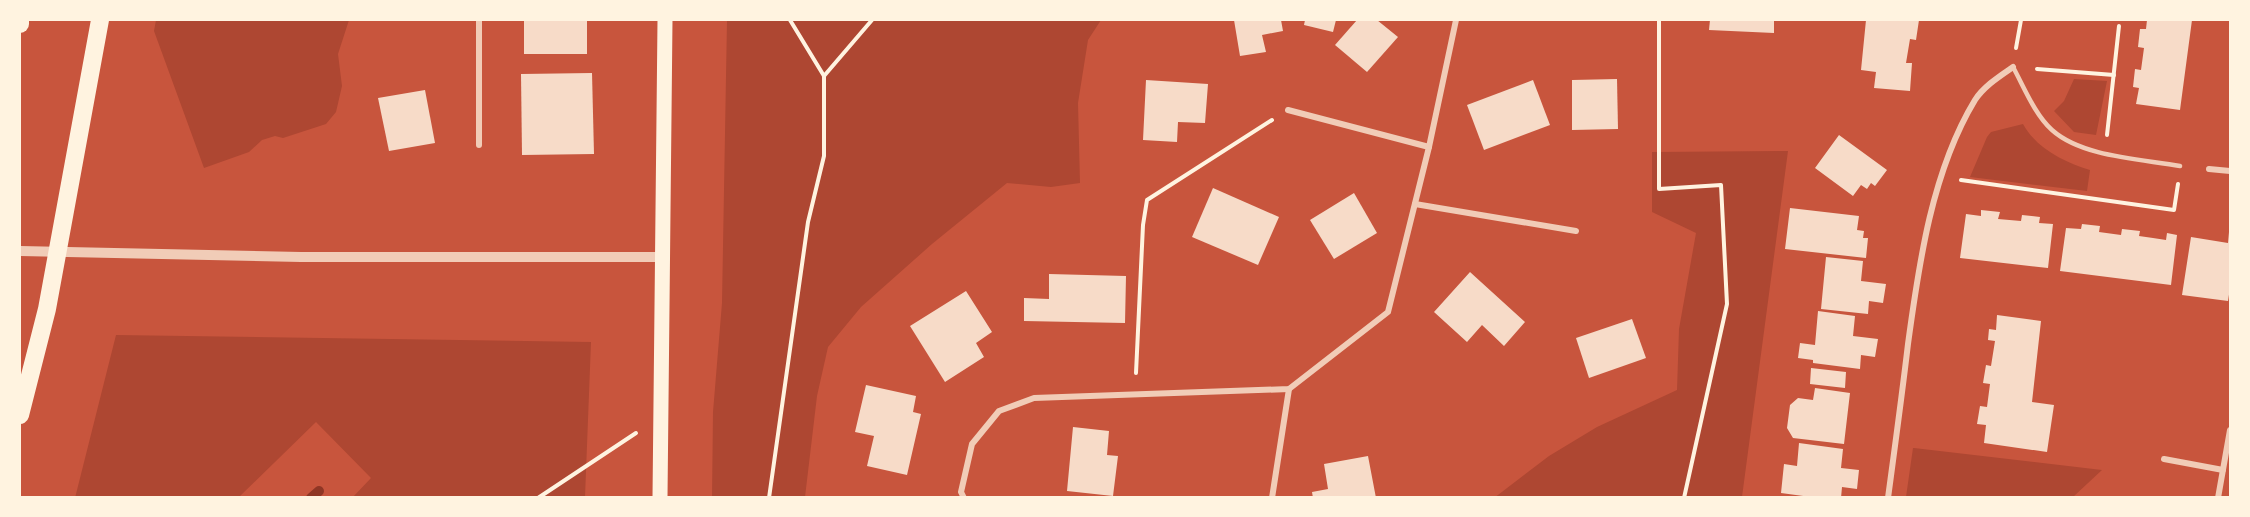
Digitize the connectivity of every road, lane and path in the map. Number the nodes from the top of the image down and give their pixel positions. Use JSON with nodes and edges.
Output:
{"nodes":[{"id":1,"x":100,"y":20,"type":"edge"},
{"id":2,"x":479,"y":20,"type":"edge"},
{"id":3,"x":665,"y":20,"type":"edge"},
{"id":4,"x":790,"y":20,"type":"edge"},
{"id":5,"x":872,"y":20,"type":"edge"},
{"id":6,"x":1456,"y":20,"type":"edge"},
{"id":7,"x":1659,"y":20,"type":"edge"},
{"id":8,"x":2119,"y":26,"type":"dead end"},
{"id":9,"x":2013,"y":67,"type":"junction"},
{"id":10,"x":2114,"y":75,"type":"junction"},
{"id":11,"x":824,"y":76,"type":"junction"},
{"id":12,"x":1288,"y":110,"type":"joint"},
{"id":13,"x":478,"y":145,"type":"dead end"},
{"id":14,"x":1430,"y":147,"type":"junction"},
{"id":15,"x":2105,"y":153,"type":"junction"},
{"id":16,"x":2180,"y":166,"type":"joint"},
{"id":17,"x":2209,"y":169,"type":"dead end"},
{"id":18,"x":2230,"y":171,"type":"edge"},
{"id":19,"x":1942,"y":177,"type":"junction"},
{"id":20,"x":1415,"y":204,"type":"junction"},
{"id":21,"x":1576,"y":231,"type":"dead end"},
{"id":22,"x":20,"y":251,"type":"edge"},
{"id":23,"x":663,"y":257,"type":"junction"},
{"id":24,"x":1289,"y":389,"type":"junction"},
{"id":25,"x":1135,"y":394,"type":"junction"},
{"id":26,"x":20,"y":415,"type":"edge"},
{"id":27,"x":662,"y":417,"type":"junction"},
{"id":28,"x":2230,"y":430,"type":"edge"},
{"id":29,"x":2164,"y":459,"type":"dead end"},
{"id":30,"x":2223,"y":470,"type":"junction"},
{"id":31,"x":538,"y":498,"type":"edge"},
{"id":32,"x":660,"y":498,"type":"edge"},
{"id":33,"x":770,"y":498,"type":"edge"},
{"id":34,"x":964,"y":498,"type":"edge"},
{"id":35,"x":1272,"y":498,"type":"edge"},
{"id":36,"x":1684,"y":498,"type":"edge"},
{"id":37,"x":1888,"y":498,"type":"edge"},
{"id":38,"x":2218,"y":498,"type":"edge"}],
"edges":[{"from":1,"to":26,"type":"highway"},
{"from":2,"to":13,"type":"street"},
{"from":3,"to":23,"type":"main road"},
{"from":4,"to":11,"type":"path"},
{"from":5,"to":11,"type":"path"},
{"from":6,"to":14,"type":"street"},
{"from":7,"to":36,"type":"path"},
{"from":8,"to":10,"type":"path"},
{"from":9,"to":10,"type":"path"},
{"from":9,"to":15,"type":"lane"},
{"from":9,"to":19,"type":"street"},
{"from":10,"to":15,"type":"path"},
{"from":11,"to":33,"type":"path"},
{"from":12,"to":14,"type":"street"},
{"from":12,"to":25,"type":"path"},
{"from":14,"to":20,"type":"street"},
{"from":15,"to":16,"type":"lane"},
{"from":16,"to":19,"type":"path"},
{"from":17,"to":18,"type":"street"},
{"from":19,"to":37,"type":"street"},
{"from":20,"to":21,"type":"street"},
{"from":20,"to":24,"type":"street"},
{"from":22,"to":23,"type":"street"},
{"from":23,"to":27,"type":"main road"},
{"from":24,"to":25,"type":"street"},
{"from":24,"to":35,"type":"street"},
{"from":25,"to":34,"type":"street"},
{"from":27,"to":31,"type":"path"},
{"from":27,"to":32,"type":"main road"},
{"from":28,"to":30,"type":"street"},
{"from":29,"to":30,"type":"street"},
{"from":30,"to":38,"type":"street"}]}
